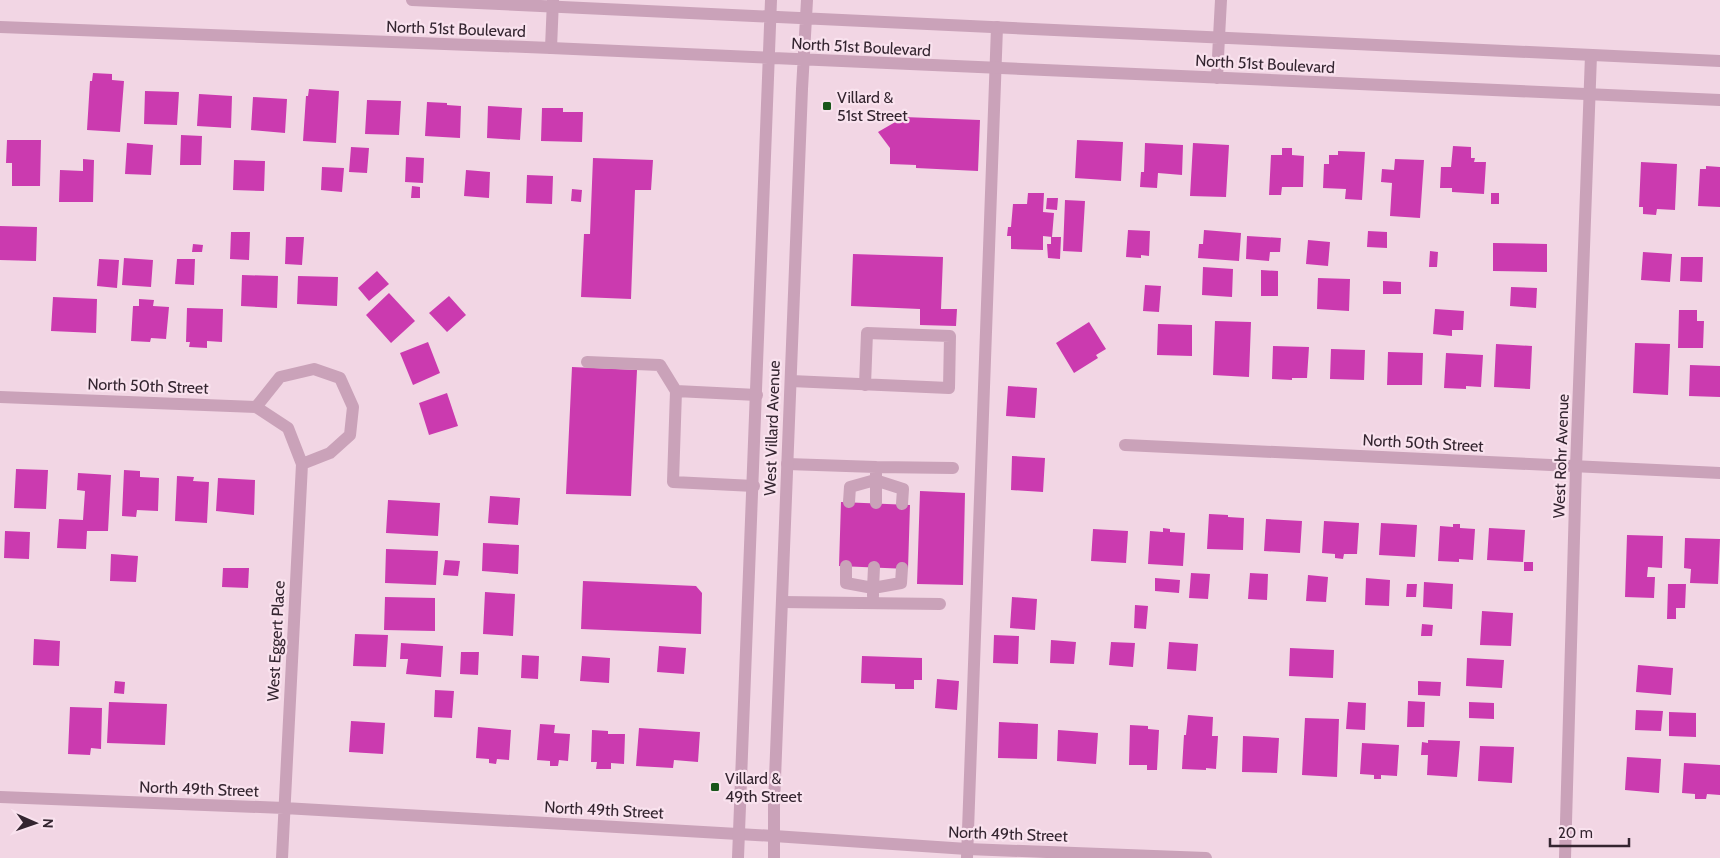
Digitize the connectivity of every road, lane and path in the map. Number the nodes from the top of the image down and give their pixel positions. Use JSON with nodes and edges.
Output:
{"nodes":[{"id":1,"x":412,"y":0,"type":"edge"},
{"id":2,"x":771,"y":0,"type":"edge"},
{"id":3,"x":807,"y":0,"type":"edge"},
{"id":4,"x":1221,"y":0,"type":"edge"},
{"id":5,"x":553,"y":3,"type":"edge"},
{"id":6,"x":770,"y":17,"type":"junction"},
{"id":7,"x":806,"y":18,"type":"junction"},
{"id":8,"x":0,"y":27,"type":"edge"},
{"id":9,"x":997,"y":27,"type":"junction"},
{"id":10,"x":1219,"y":37,"type":"junction"},
{"id":11,"x":551,"y":48,"type":"junction"},
{"id":12,"x":1591,"y":54,"type":"junction"},
{"id":13,"x":769,"y":59,"type":"junction"},
{"id":14,"x":804,"y":60,"type":"junction"},
{"id":15,"x":1720,"y":60,"type":"edge"},
{"id":16,"x":995,"y":69,"type":"junction"},
{"id":17,"x":1217,"y":78,"type":"junction"},
{"id":18,"x":1590,"y":95,"type":"junction"},
{"id":19,"x":1720,"y":100,"type":"edge"},
{"id":20,"x":587,"y":362,"type":"dead end"},
{"id":21,"x":791,"y":381,"type":"junction"},
{"id":22,"x":865,"y":384,"type":"junction"},
{"id":23,"x":676,"y":392,"type":"junction"},
{"id":24,"x":757,"y":395,"type":"junction"},
{"id":25,"x":0,"y":397,"type":"edge"},
{"id":26,"x":256,"y":407,"type":"junction"},
{"id":27,"x":1124,"y":445,"type":"dead end"},
{"id":28,"x":302,"y":464,"type":"junction"},
{"id":29,"x":787,"y":464,"type":"junction"},
{"id":30,"x":876,"y":467,"type":"junction"},
{"id":31,"x":1576,"y":467,"type":"junction"},
{"id":32,"x":953,"y":468,"type":"dead end"},
{"id":33,"x":1720,"y":473,"type":"edge"},
{"id":34,"x":876,"y":480,"type":"junction"},
{"id":35,"x":754,"y":486,"type":"junction"},
{"id":36,"x":849,"y":502,"type":"dead end"},
{"id":37,"x":876,"y":503,"type":"dead end"},
{"id":38,"x":902,"y":504,"type":"dead end"},
{"id":39,"x":846,"y":566,"type":"dead end"},
{"id":40,"x":874,"y":567,"type":"dead end"},
{"id":41,"x":902,"y":568,"type":"dead end"},
{"id":42,"x":873,"y":588,"type":"junction"},
{"id":43,"x":782,"y":602,"type":"junction"},
{"id":44,"x":873,"y":603,"type":"junction"},
{"id":45,"x":940,"y":604,"type":"dead end"},
{"id":46,"x":0,"y":797,"type":"edge"},
{"id":47,"x":284,"y":808,"type":"junction"},
{"id":48,"x":739,"y":834,"type":"junction"},
{"id":49,"x":774,"y":836,"type":"junction"},
{"id":50,"x":967,"y":854,"type":"edge"},
{"id":51,"x":282,"y":858,"type":"edge"},
{"id":52,"x":738,"y":858,"type":"edge"},
{"id":53,"x":774,"y":858,"type":"edge"},
{"id":54,"x":1206,"y":858,"type":"edge"},
{"id":55,"x":1565,"y":858,"type":"edge"}],
"edges":[{"from":1,"to":5,"type":"street","name":"North 51st Boulevard"},
{"from":2,"to":6,"type":"street","name":"West Villard Avenue"},
{"from":3,"to":7,"type":"street","name":"West Villard Avenue"},
{"from":4,"to":10,"type":"street"},
{"from":5,"to":6,"type":"street","name":"North 51st Boulevard"},
{"from":5,"to":11,"type":"street"},
{"from":6,"to":7,"type":"street","name":"North 51st Boulevard"},
{"from":6,"to":13,"type":"street","name":"West Villard Avenue"},
{"from":7,"to":9,"type":"street","name":"North 51st Boulevard"},
{"from":7,"to":14,"type":"street","name":"West Villard Avenue"},
{"from":8,"to":11,"type":"street","name":"North 51st Boulevard"},
{"from":9,"to":10,"type":"street","name":"North 51st Boulevard"},
{"from":9,"to":16,"type":"street"},
{"from":10,"to":12,"type":"street","name":"North 51st Boulevard"},
{"from":10,"to":17,"type":"street"},
{"from":11,"to":13,"type":"street","name":"North 51st Boulevard"},
{"from":12,"to":15,"type":"street","name":"North 51st Boulevard"},
{"from":12,"to":18,"type":"street","name":"West Rohr Avenue"},
{"from":13,"to":14,"type":"street","name":"North 51st Boulevard"},
{"from":13,"to":24,"type":"street","name":"West Villard Avenue"},
{"from":14,"to":16,"type":"street","name":"North 51st Boulevard"},
{"from":14,"to":21,"type":"street","name":"West Villard Avenue"},
{"from":16,"to":17,"type":"street","name":"North 51st Boulevard"},
{"from":16,"to":50,"type":"street"},
{"from":17,"to":18,"type":"street","name":"North 51st Boulevard"},
{"from":18,"to":19,"type":"street","name":"North 51st Boulevard"},
{"from":18,"to":31,"type":"street","name":"West Rohr Avenue"},
{"from":20,"to":23,"type":"street"},
{"from":21,"to":22,"type":"street"},
{"from":21,"to":29,"type":"street","name":"West Villard Avenue"},
{"from":22,"to":22,"type":"street"},
{"from":23,"to":24,"type":"street"},
{"from":23,"to":35,"type":"street"},
{"from":24,"to":35,"type":"street","name":"West Villard Avenue"},
{"from":25,"to":26,"type":"street","name":"North 50th Street"},
{"from":26,"to":28,"type":"street","name":"West Eggert Place"},
{"from":26,"to":28,"type":"street"},
{"from":27,"to":31,"type":"street","name":"North 50th Street"},
{"from":28,"to":47,"type":"street","name":"West Eggert Place"},
{"from":29,"to":30,"type":"street"},
{"from":29,"to":43,"type":"street","name":"West Villard Avenue"},
{"from":30,"to":32,"type":"street"},
{"from":30,"to":34,"type":"street"},
{"from":31,"to":33,"type":"street","name":"North 50th Street"},
{"from":31,"to":55,"type":"street","name":"West Rohr Avenue"},
{"from":34,"to":36,"type":"street"},
{"from":34,"to":37,"type":"street"},
{"from":34,"to":38,"type":"street"},
{"from":35,"to":48,"type":"street","name":"West Villard Avenue"},
{"from":39,"to":42,"type":"street"},
{"from":40,"to":42,"type":"street"},
{"from":41,"to":42,"type":"street"},
{"from":42,"to":44,"type":"street"},
{"from":43,"to":44,"type":"street"},
{"from":43,"to":49,"type":"street","name":"West Villard Avenue"},
{"from":44,"to":45,"type":"street"},
{"from":46,"to":47,"type":"street","name":"North 49th Street"},
{"from":47,"to":48,"type":"street","name":"North 49th Street"},
{"from":47,"to":51,"type":"street","name":"West Eggert Place"},
{"from":48,"to":49,"type":"street","name":"North 49th Street"},
{"from":48,"to":52,"type":"street","name":"West Villard Avenue"},
{"from":49,"to":50,"type":"street","name":"North 49th Street"},
{"from":49,"to":53,"type":"street","name":"West Villard Avenue"},
{"from":50,"to":54,"type":"street","name":"North 49th Street"}]}
